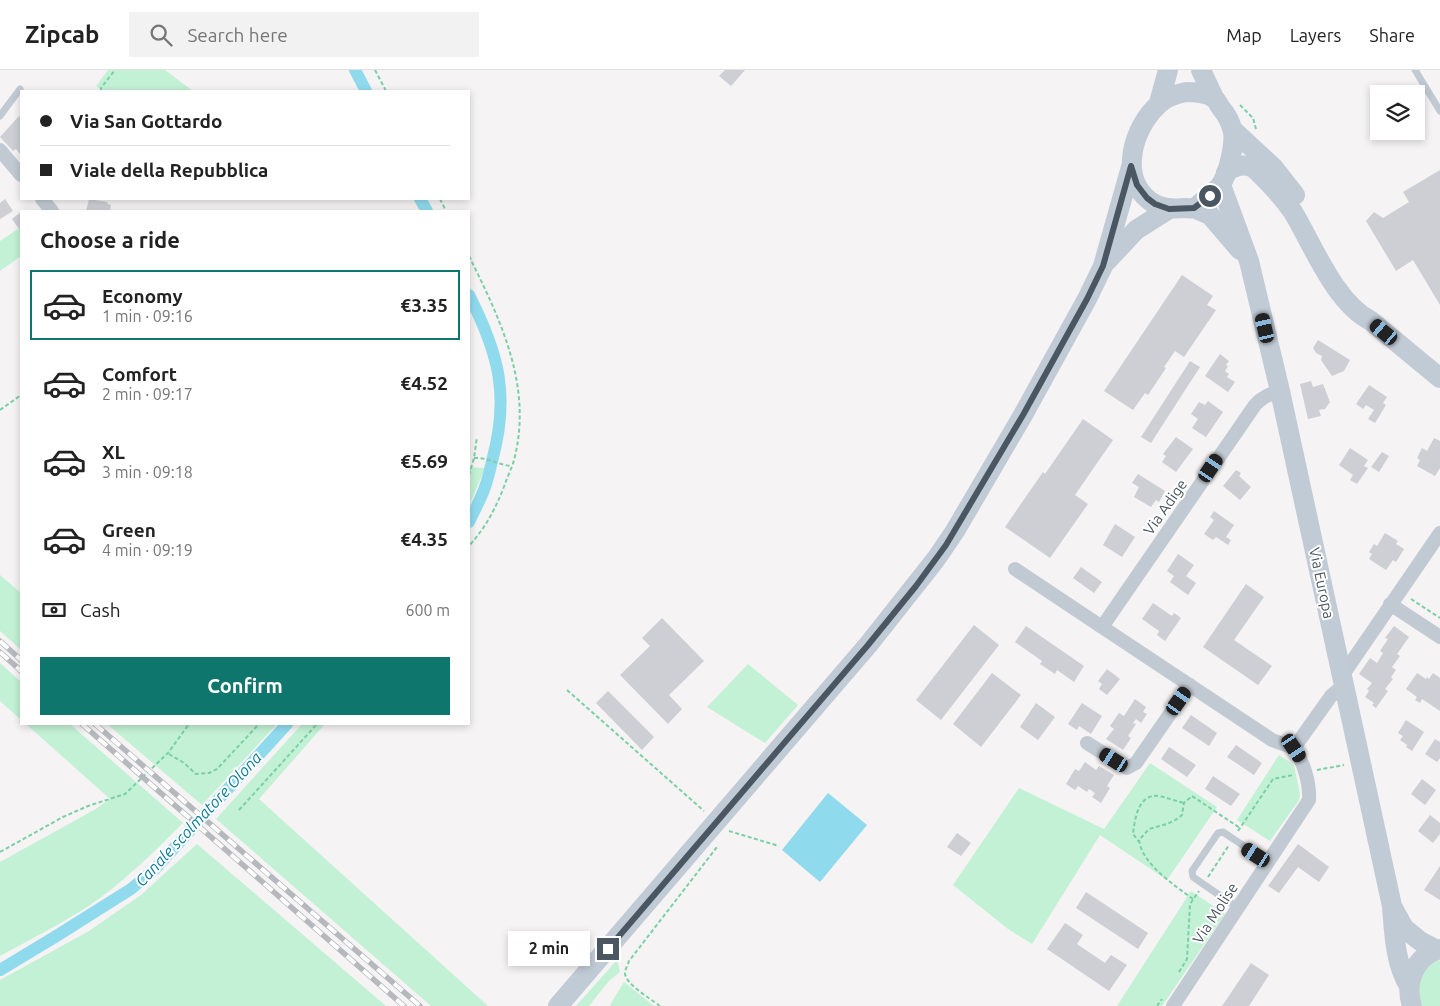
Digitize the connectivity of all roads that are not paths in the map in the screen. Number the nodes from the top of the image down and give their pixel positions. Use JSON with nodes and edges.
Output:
{"nodes":[{"id":1,"x":1168,"y":70,"type":"edge"},
{"id":2,"x":1201,"y":70,"type":"edge"},
{"id":3,"x":1415,"y":70,"type":"edge"},
{"id":4,"x":20,"y":89,"type":"dead end"},
{"id":5,"x":1214,"y":98,"type":"junction"},
{"id":6,"x":1159,"y":103,"type":"junction"},
{"id":7,"x":1440,"y":112,"type":"edge"},
{"id":8,"x":0,"y":116,"type":"edge"},
{"id":9,"x":1233,"y":130,"type":"junction"},
{"id":10,"x":0,"y":150,"type":"edge"},
{"id":11,"x":1131,"y":166,"type":"junction"},
{"id":12,"x":20,"y":174,"type":"edge"},
{"id":13,"x":1223,"y":178,"type":"junction"},
{"id":14,"x":43,"y":200,"type":"edge"},
{"id":15,"x":1194,"y":208,"type":"junction"},
{"id":16,"x":1169,"y":209,"type":"junction"},
{"id":17,"x":51,"y":210,"type":"edge"},
{"id":18,"x":1249,"y":261,"type":"junction"},
{"id":19,"x":1103,"y":266,"type":"junction"},
{"id":20,"x":1371,"y":321,"type":"junction"},
{"id":21,"x":1440,"y":378,"type":"edge"},
{"id":22,"x":1280,"y":391,"type":"junction"},
{"id":23,"x":1440,"y":533,"type":"edge"},
{"id":24,"x":1015,"y":569,"type":"dead end"},
{"id":25,"x":1390,"y":604,"type":"junction"},
{"id":26,"x":1102,"y":627,"type":"junction"},
{"id":27,"x":1440,"y":637,"type":"edge"},
{"id":28,"x":1343,"y":682,"type":"junction"},
{"id":29,"x":1190,"y":685,"type":"junction"},
{"id":30,"x":1087,"y":743,"type":"dead end"},
{"id":31,"x":1294,"y":748,"type":"junction"},
{"id":32,"x":1268,"y":862,"type":"junction"},
{"id":33,"x":1392,"y":906,"type":"junction"},
{"id":34,"x":1238,"y":908,"type":"junction"},
{"id":35,"x":1438,"y":950,"type":"edge"},
{"id":36,"x":1410,"y":996,"type":"edge"},
{"id":37,"x":1168,"y":1002,"type":"edge"},
{"id":38,"x":558,"y":1006,"type":"edge"}],
"edges":[{"from":1,"to":6,"type":"street"},
{"from":2,"to":5,"type":"street"},
{"from":3,"to":7,"type":"lane"},
{"from":4,"to":8,"type":"lane"},
{"from":5,"to":6,"type":"street"},
{"from":5,"to":9,"type":"street"},
{"from":6,"to":11,"type":"street"},
{"from":9,"to":13,"type":"street"},
{"from":9,"to":20,"type":"street"},
{"from":10,"to":12,"type":"street"},
{"from":11,"to":16,"type":"street"},
{"from":11,"to":19,"type":"street"},
{"from":13,"to":15,"type":"street"},
{"from":13,"to":18,"type":"street","name":"Via Europa"},
{"from":13,"to":20,"type":"street"},
{"from":14,"to":17,"type":"street"},
{"from":15,"to":16,"type":"street"},
{"from":15,"to":18,"type":"street","name":"Via Europa"},
{"from":16,"to":19,"type":"street"},
{"from":18,"to":22,"type":"street","name":"Via Europa"},
{"from":19,"to":38,"type":"street"},
{"from":20,"to":21,"type":"street"},
{"from":22,"to":26,"type":"street","name":"Via Adige"},
{"from":22,"to":28,"type":"street","name":"Via Europa"},
{"from":23,"to":25,"type":"street"},
{"from":24,"to":26,"type":"street"},
{"from":25,"to":27,"type":"street"},
{"from":25,"to":28,"type":"street"},
{"from":26,"to":29,"type":"street"},
{"from":28,"to":31,"type":"street"},
{"from":28,"to":33,"type":"street","name":"Via Europa"},
{"from":29,"to":30,"type":"street"},
{"from":29,"to":31,"type":"street"},
{"from":31,"to":32,"type":"street","name":"Via Molise"},
{"from":32,"to":34,"type":"street","name":"Via Molise"},
{"from":32,"to":34,"type":"lane"},
{"from":33,"to":35,"type":"street","name":"Via Europa"},
{"from":33,"to":36,"type":"street","name":"Via Europa"},
{"from":34,"to":37,"type":"street","name":"Via Molise"},
{"from":35,"to":36,"type":"street"}]}
